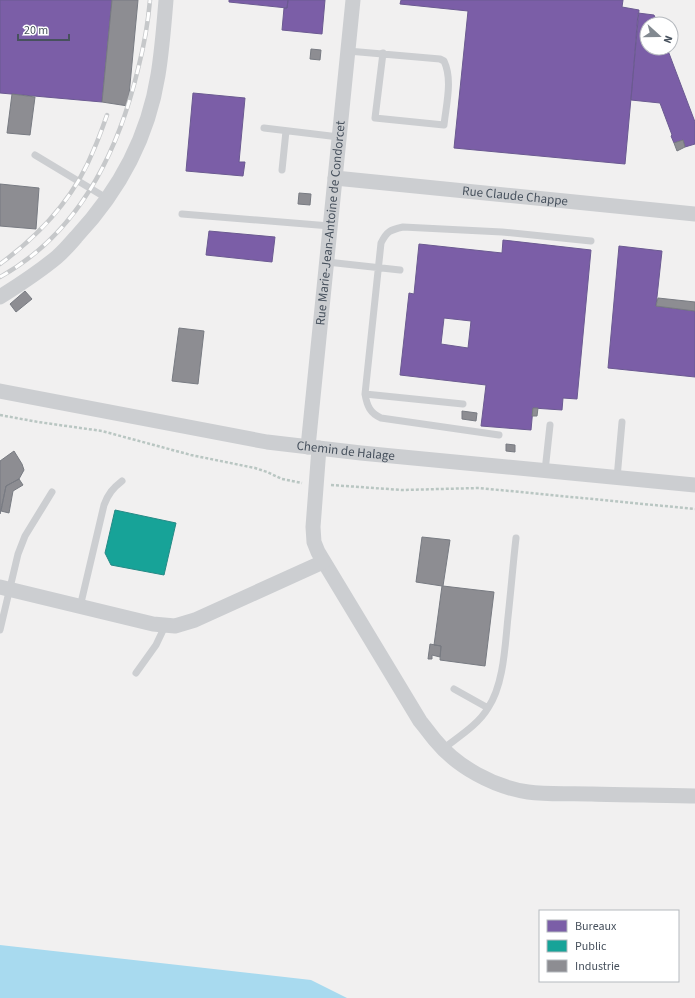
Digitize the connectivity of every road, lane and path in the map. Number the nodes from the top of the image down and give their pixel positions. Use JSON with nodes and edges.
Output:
{"nodes":[{"id":1,"x":166,"y":0,"type":"edge"},
{"id":2,"x":353,"y":0,"type":"edge"},
{"id":3,"x":348,"y":51,"type":"junction"},
{"id":4,"x":383,"y":53,"type":"junction"},
{"id":5,"x":264,"y":128,"type":"dead end"},
{"id":6,"x":286,"y":131,"type":"junction"},
{"id":7,"x":339,"y":137,"type":"junction"},
{"id":8,"x":35,"y":155,"type":"dead end"},
{"id":9,"x":282,"y":170,"type":"dead end"},
{"id":10,"x":335,"y":178,"type":"junction"},
{"id":11,"x":108,"y":199,"type":"junction"},
{"id":12,"x":182,"y":214,"type":"dead end"},
{"id":13,"x":695,"y":214,"type":"edge"},
{"id":14,"x":330,"y":226,"type":"junction"},
{"id":15,"x":590,"y":241,"type":"dead end"},
{"id":16,"x":327,"y":262,"type":"junction"},
{"id":17,"x":378,"y":267,"type":"junction"},
{"id":18,"x":400,"y":270,"type":"dead end"},
{"id":19,"x":0,"y":297,"type":"edge"},
{"id":20,"x":0,"y":391,"type":"edge"},
{"id":21,"x":364,"y":394,"type":"junction"},
{"id":22,"x":463,"y":404,"type":"dead end"},
{"id":23,"x":0,"y":415,"type":"edge"},
{"id":24,"x":622,"y":422,"type":"dead end"},
{"id":25,"x":550,"y":425,"type":"dead end"},
{"id":26,"x":499,"y":435,"type":"dead end"},
{"id":27,"x":314,"y":448,"type":"junction"},
{"id":28,"x":545,"y":471,"type":"junction"},
{"id":29,"x":617,"y":478,"type":"junction"},
{"id":30,"x":122,"y":481,"type":"dead end"},
{"id":31,"x":316,"y":484,"type":"junction"},
{"id":32,"x":695,"y":486,"type":"edge"},
{"id":33,"x":52,"y":492,"type":"dead end"},
{"id":34,"x":695,"y":509,"type":"edge"},
{"id":35,"x":516,"y":538,"type":"dead end"},
{"id":36,"x":323,"y":562,"type":"junction"},
{"id":37,"x":5,"y":588,"type":"edge"},
{"id":38,"x":80,"y":607,"type":"junction"},
{"id":39,"x":165,"y":626,"type":"junction"},
{"id":40,"x":0,"y":630,"type":"edge"},
{"id":41,"x":136,"y":672,"type":"dead end"},
{"id":42,"x":454,"y":689,"type":"dead end"},
{"id":43,"x":488,"y":708,"type":"junction"},
{"id":44,"x":443,"y":749,"type":"junction"},
{"id":45,"x":695,"y":796,"type":"edge"}],
"edges":[{"from":1,"to":11,"type":"street"},
{"from":2,"to":3,"type":"street","name":"Rue Marie-Jean-Antoine de Condorcet"},
{"from":3,"to":4,"type":"lane"},
{"from":3,"to":7,"type":"street","name":"Rue Marie-Jean-Antoine de Condorcet"},
{"from":4,"to":4,"type":"lane"},
{"from":5,"to":6,"type":"lane"},
{"from":6,"to":7,"type":"lane"},
{"from":6,"to":9,"type":"lane"},
{"from":7,"to":10,"type":"street","name":"Rue Marie-Jean-Antoine de Condorcet"},
{"from":8,"to":11,"type":"lane"},
{"from":10,"to":13,"type":"street","name":"Rue Claude Chappe"},
{"from":10,"to":14,"type":"street","name":"Rue Marie-Jean-Antoine de Condorcet"},
{"from":11,"to":19,"type":"street"},
{"from":12,"to":14,"type":"lane"},
{"from":14,"to":16,"type":"street","name":"Rue Marie-Jean-Antoine de Condorcet"},
{"from":15,"to":17,"type":"lane"},
{"from":16,"to":17,"type":"lane"},
{"from":16,"to":27,"type":"street","name":"Rue Marie-Jean-Antoine de Condorcet"},
{"from":17,"to":18,"type":"lane"},
{"from":17,"to":21,"type":"lane"},
{"from":20,"to":27,"type":"street","name":"Chemin de Halage"},
{"from":21,"to":22,"type":"lane"},
{"from":21,"to":26,"type":"lane"},
{"from":23,"to":31,"type":"path"},
{"from":24,"to":29,"type":"lane"},
{"from":25,"to":28,"type":"lane"},
{"from":27,"to":28,"type":"street","name":"Chemin de Halage"},
{"from":27,"to":31,"type":"street","name":"Rue Marie-Jean-Antoine de Condorcet"},
{"from":28,"to":29,"type":"street","name":"Chemin de Halage"},
{"from":29,"to":32,"type":"street","name":"Chemin de Halage"},
{"from":30,"to":38,"type":"lane"},
{"from":31,"to":34,"type":"path"},
{"from":31,"to":36,"type":"street","name":"Rue Marie-Jean-Antoine de Condorcet"},
{"from":33,"to":37,"type":"lane"},
{"from":35,"to":43,"type":"lane"},
{"from":36,"to":39,"type":"street"},
{"from":36,"to":44,"type":"street","name":"Rue Marie-Jean-Antoine de Condorcet"},
{"from":37,"to":38,"type":"street"},
{"from":37,"to":40,"type":"lane"},
{"from":38,"to":39,"type":"street"},
{"from":39,"to":41,"type":"lane"},
{"from":42,"to":43,"type":"lane"},
{"from":43,"to":44,"type":"lane"},
{"from":44,"to":45,"type":"street","name":"Rue Marie-Jean-Antoine de Condorcet"}]}
